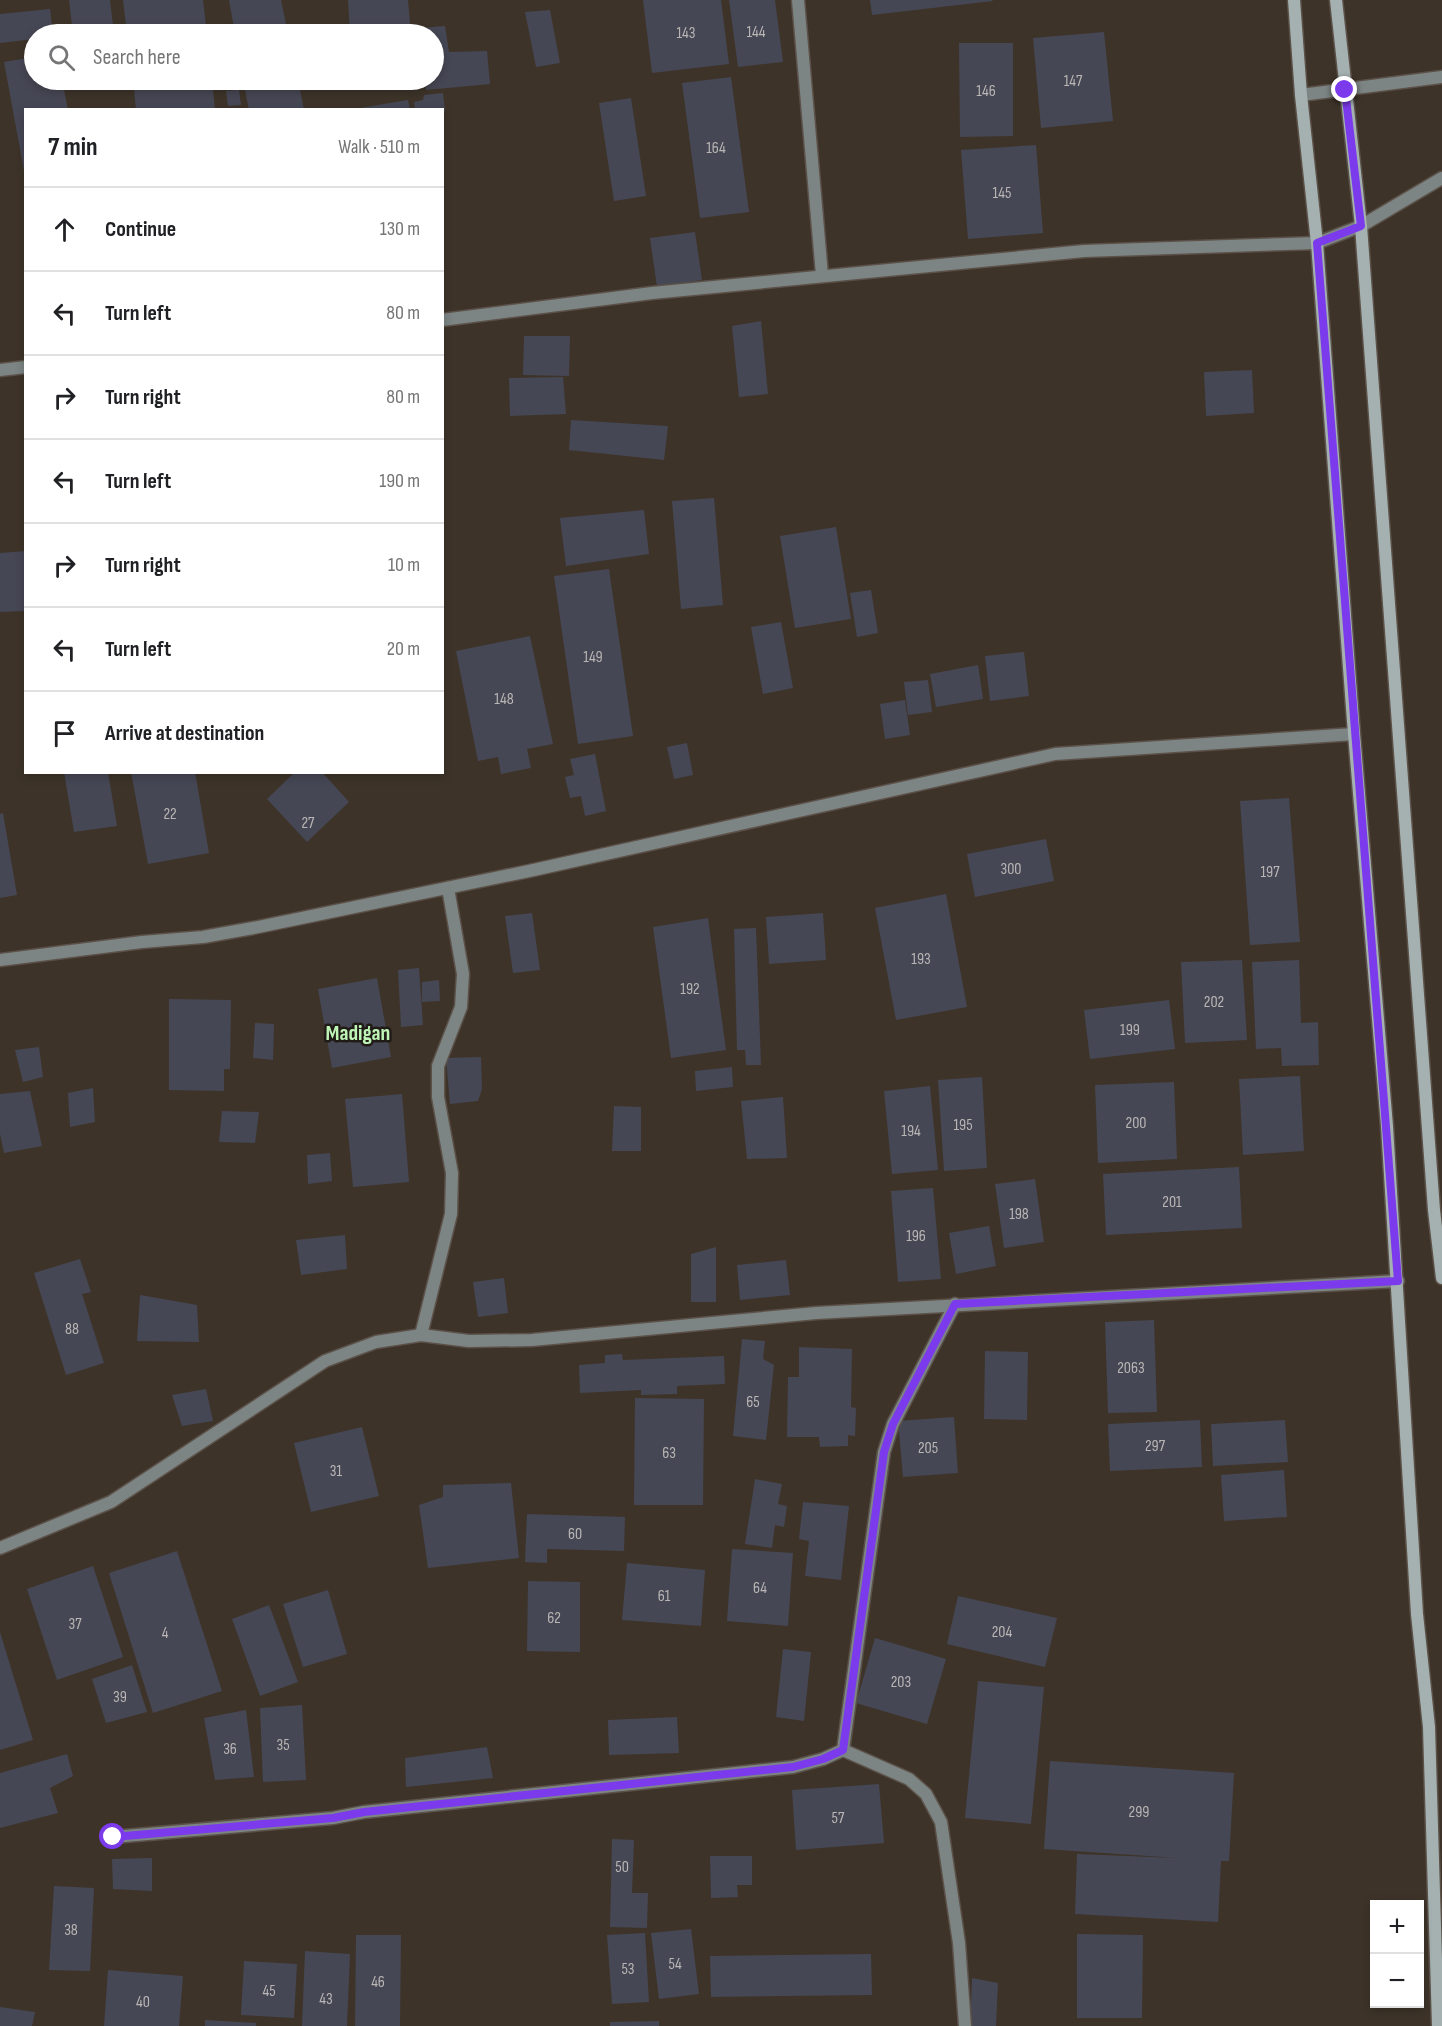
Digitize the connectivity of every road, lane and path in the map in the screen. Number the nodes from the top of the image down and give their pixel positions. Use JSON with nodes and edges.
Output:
{"nodes":[{"id":1,"x":798,"y":0,"type":"edge"},
{"id":2,"x":1294,"y":0,"type":"edge"},
{"id":3,"x":1336,"y":0,"type":"edge"},
{"id":4,"x":1442,"y":77,"type":"edge"},
{"id":5,"x":1345,"y":90,"type":"junction"},
{"id":6,"x":1301,"y":95,"type":"junction"},
{"id":7,"x":1442,"y":178,"type":"edge"},
{"id":8,"x":1361,"y":226,"type":"junction"},
{"id":9,"x":1317,"y":243,"type":"junction"},
{"id":10,"x":822,"y":275,"type":"junction"},
{"id":11,"x":444,"y":320,"type":"edge"},
{"id":12,"x":24,"y":367,"type":"edge"},
{"id":13,"x":0,"y":370,"type":"edge"},
{"id":14,"x":1354,"y":734,"type":"junction"},
{"id":15,"x":448,"y":888,"type":"junction"},
{"id":16,"x":0,"y":960,"type":"edge"},
{"id":17,"x":1438,"y":1209,"type":"edge"},
{"id":18,"x":1442,"y":1278,"type":"edge"},
{"id":19,"x":1398,"y":1281,"type":"junction"},
{"id":20,"x":955,"y":1304,"type":"junction"},
{"id":21,"x":421,"y":1335,"type":"junction"},
{"id":22,"x":0,"y":1548,"type":"edge"},
{"id":23,"x":843,"y":1750,"type":"junction"},
{"id":24,"x":113,"y":1837,"type":"dead end"},
{"id":25,"x":965,"y":2026,"type":"edge"},
{"id":26,"x":1438,"y":2026,"type":"edge"}],
"edges":[{"from":1,"to":10,"type":"street"},
{"from":2,"to":6,"type":"main road"},
{"from":3,"to":5,"type":"main road"},
{"from":4,"to":5,"type":"street"},
{"from":5,"to":6,"type":"street"},
{"from":5,"to":8,"type":"main road"},
{"from":6,"to":9,"type":"main road"},
{"from":7,"to":8,"type":"street"},
{"from":8,"to":9,"type":"street"},
{"from":8,"to":17,"type":"main road"},
{"from":9,"to":10,"type":"street"},
{"from":9,"to":14,"type":"main road"},
{"from":10,"to":11,"type":"street"},
{"from":12,"to":13,"type":"street"},
{"from":14,"to":15,"type":"street"},
{"from":14,"to":19,"type":"main road"},
{"from":15,"to":16,"type":"street"},
{"from":15,"to":21,"type":"street"},
{"from":17,"to":18,"type":"main road"},
{"from":19,"to":20,"type":"street"},
{"from":19,"to":26,"type":"main road"},
{"from":20,"to":21,"type":"street"},
{"from":20,"to":23,"type":"street"},
{"from":21,"to":22,"type":"street"},
{"from":23,"to":24,"type":"street"},
{"from":23,"to":25,"type":"street"}]}
